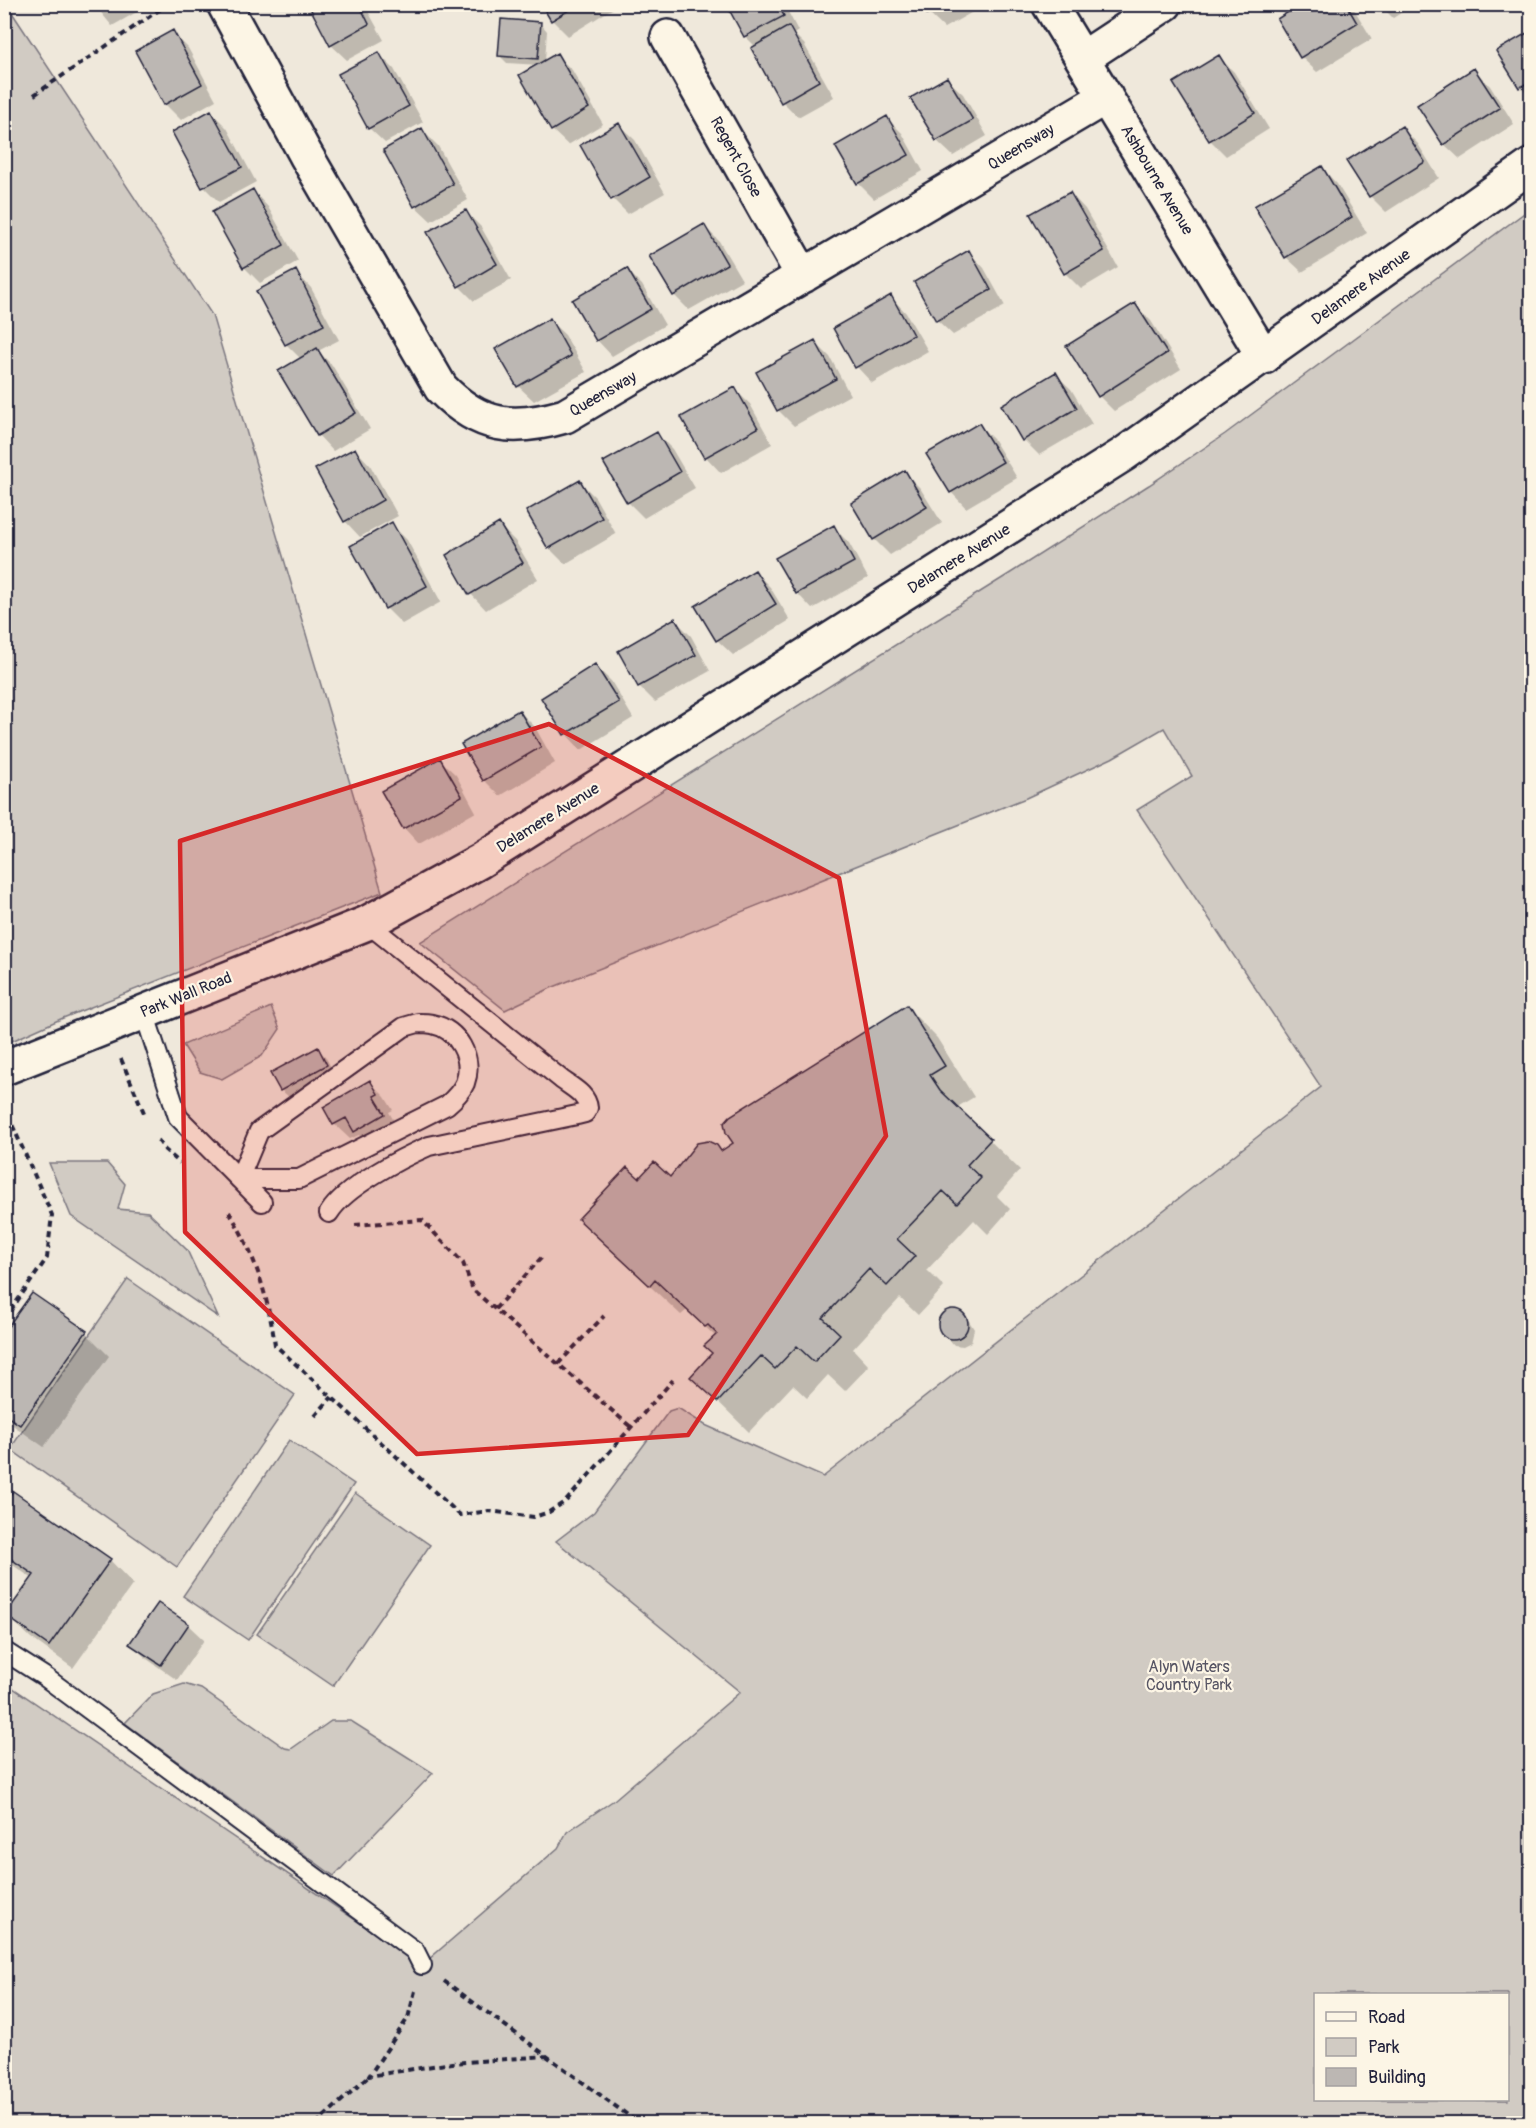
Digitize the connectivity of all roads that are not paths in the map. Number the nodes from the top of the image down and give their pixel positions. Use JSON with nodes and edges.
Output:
{"nodes":[{"id":1,"x":224,"y":4,"type":"edge"},
{"id":2,"x":1049,"y":4,"type":"edge"},
{"id":3,"x":1166,"y":4,"type":"edge"},
{"id":4,"x":668,"y":37,"type":"dead end"},
{"id":5,"x":1083,"y":58,"type":"junction"},
{"id":6,"x":1106,"y":97,"type":"junction"},
{"id":7,"x":1532,"y":165,"type":"edge"},
{"id":8,"x":803,"y":276,"type":"junction"},
{"id":9,"x":1264,"y":357,"type":"junction"},
{"id":10,"x":367,"y":923,"type":"junction"},
{"id":11,"x":144,"y":1012,"type":"junction"},
{"id":12,"x":4,"y":1068,"type":"edge"},
{"id":13,"x":239,"y":1179,"type":"junction"},
{"id":14,"x":262,"y":1202,"type":"dead end"},
{"id":15,"x":329,"y":1213,"type":"dead end"},
{"id":16,"x":4,"y":1651,"type":"edge"},
{"id":17,"x":422,"y":1965,"type":"road end"}],
"edges":[{"from":1,"to":8,"type":"street","name":"Queensway"},
{"from":2,"to":5,"type":"street","name":"Ashbourne Avenue"},
{"from":3,"to":5,"type":"street"},
{"from":4,"to":8,"type":"street","name":"Regent Close"},
{"from":5,"to":6,"type":"street","name":"Ashbourne Avenue"},
{"from":6,"to":8,"type":"street","name":"Queensway"},
{"from":6,"to":9,"type":"street","name":"Ashbourne Avenue"},
{"from":7,"to":9,"type":"street","name":"Delamere Avenue"},
{"from":9,"to":10,"type":"street","name":"Delamere Avenue"},
{"from":10,"to":11,"type":"street","name":"Park Wall Road"},
{"from":10,"to":15,"type":"lane"},
{"from":11,"to":12,"type":"street","name":"Park Wall Road"},
{"from":11,"to":13,"type":"lane"},
{"from":13,"to":13,"type":"lane"},
{"from":13,"to":14,"type":"lane"},
{"from":16,"to":17,"type":"lane"}]}
